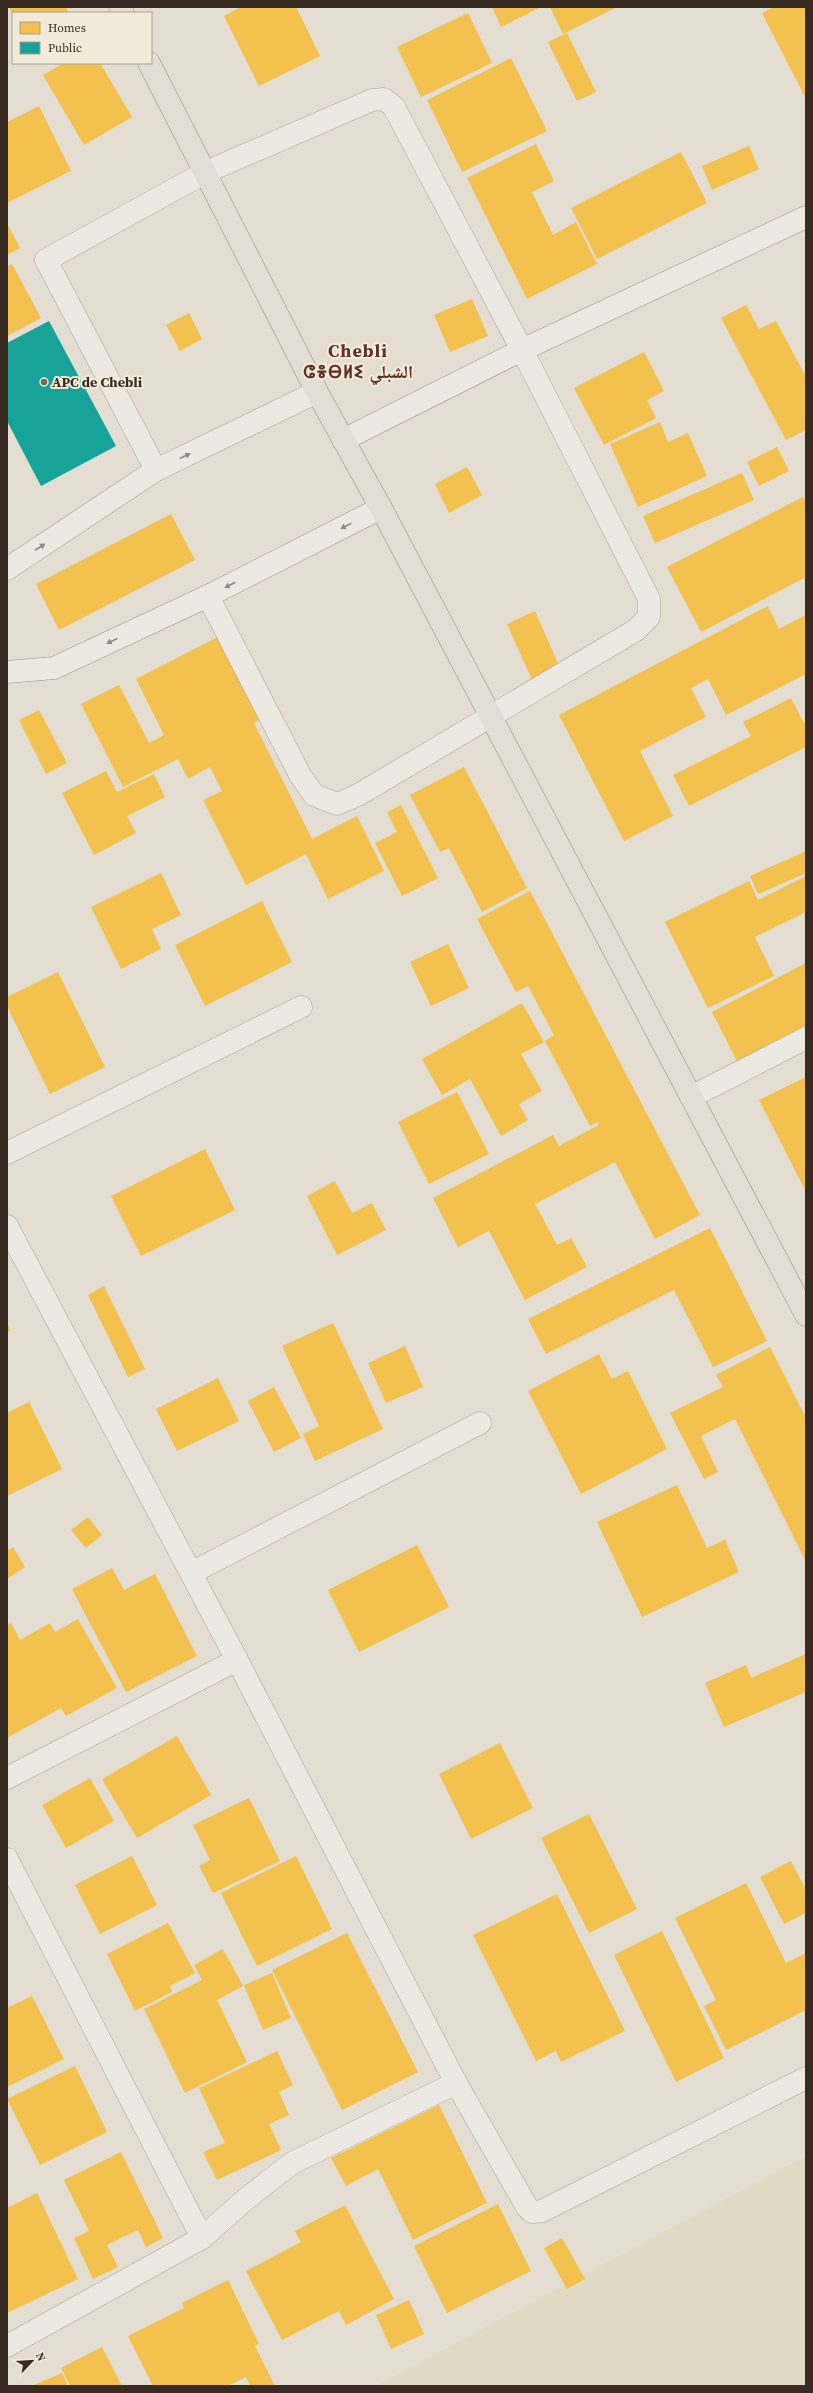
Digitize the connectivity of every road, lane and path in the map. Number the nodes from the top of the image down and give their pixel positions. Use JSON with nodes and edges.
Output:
{"nodes":[{"id":1,"x":150,"y":64,"type":"edge"},
{"id":2,"x":206,"y":172,"type":"junction"},
{"id":3,"x":806,"y":218,"type":"edge"},
{"id":4,"x":522,"y":350,"type":"junction"},
{"id":5,"x":317,"y":392,"type":"junction"},
{"id":6,"x":342,"y":440,"type":"junction"},
{"id":7,"x":156,"y":470,"type":"junction"},
{"id":8,"x":381,"y":508,"type":"junction"},
{"id":9,"x":7,"y":569,"type":"edge"},
{"id":10,"x":208,"y":596,"type":"junction"},
{"id":11,"x":7,"y":672,"type":"edge"},
{"id":12,"x":491,"y":718,"type":"junction"},
{"id":13,"x":300,"y":1007,"type":"dead end"},
{"id":14,"x":806,"y":1038,"type":"edge"},
{"id":15,"x":691,"y":1097,"type":"junction"},
{"id":16,"x":7,"y":1153,"type":"edge"},
{"id":17,"x":7,"y":1226,"type":"edge"},
{"id":18,"x":806,"y":1315,"type":"edge"},
{"id":19,"x":480,"y":1423,"type":"dead end"},
{"id":20,"x":191,"y":1573,"type":"junction"},
{"id":21,"x":237,"y":1660,"type":"junction"},
{"id":22,"x":7,"y":1778,"type":"edge"},
{"id":23,"x":7,"y":1859,"type":"edge"},
{"id":24,"x":806,"y":2078,"type":"edge"},
{"id":25,"x":456,"y":2083,"type":"junction"},
{"id":26,"x":202,"y":2238,"type":"junction"},
{"id":27,"x":7,"y":2346,"type":"edge"}],
"edges":[{"from":1,"to":2,"type":"main road"},
{"from":2,"to":4,"type":"street"},
{"from":2,"to":5,"type":"main road"},
{"from":2,"to":7,"type":"street"},
{"from":3,"to":4,"type":"street"},
{"from":4,"to":6,"type":"street"},
{"from":4,"to":12,"type":"street"},
{"from":5,"to":6,"type":"main road"},
{"from":7,"to":5,"type":"street","one_way":true},
{"from":6,"to":8,"type":"main road"},
{"from":9,"to":7,"type":"street","one_way":true},
{"from":8,"to":10,"type":"street","one_way":true},
{"from":8,"to":12,"type":"main road"},
{"from":10,"to":11,"type":"street","one_way":true},
{"from":10,"to":12,"type":"street"},
{"from":12,"to":15,"type":"main road"},
{"from":13,"to":16,"type":"street"},
{"from":14,"to":15,"type":"street"},
{"from":15,"to":18,"type":"main road"},
{"from":17,"to":20,"type":"street"},
{"from":19,"to":20,"type":"street"},
{"from":20,"to":21,"type":"street"},
{"from":21,"to":22,"type":"street"},
{"from":21,"to":25,"type":"street"},
{"from":23,"to":26,"type":"street"},
{"from":24,"to":25,"type":"street"},
{"from":25,"to":26,"type":"street"},
{"from":26,"to":27,"type":"street"}]}
